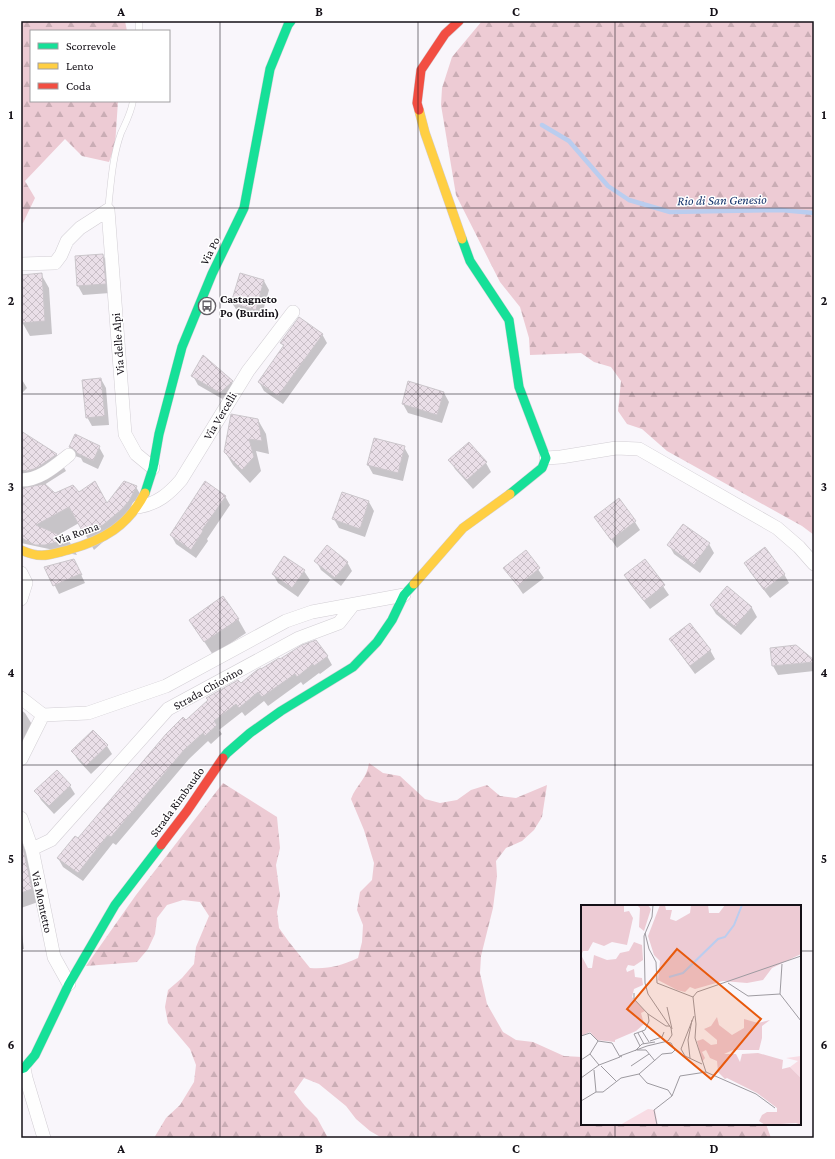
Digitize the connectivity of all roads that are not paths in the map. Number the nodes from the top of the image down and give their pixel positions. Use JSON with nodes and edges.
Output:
{"nodes":[{"id":1,"x":291,"y":21,"type":"edge"},
{"id":2,"x":459,"y":21,"type":"edge"},
{"id":3,"x":133,"y":102,"type":"edge"},
{"id":4,"x":108,"y":210,"type":"junction"},
{"id":5,"x":21,"y":264,"type":"edge"},
{"id":6,"x":293,"y":312,"type":"dead end"},
{"id":7,"x":69,"y":455,"type":"dead end"},
{"id":8,"x":546,"y":458,"type":"junction"},
{"id":9,"x":153,"y":468,"type":"junction"},
{"id":10,"x":21,"y":480,"type":"edge"},
{"id":11,"x":146,"y":492,"type":"joint"},
{"id":12,"x":138,"y":507,"type":"junction"},
{"id":13,"x":21,"y":550,"type":"edge"},
{"id":14,"x":814,"y":564,"type":"edge"},
{"id":15,"x":21,"y":573,"type":"edge"},
{"id":16,"x":404,"y":595,"type":"junction"},
{"id":17,"x":21,"y":598,"type":"edge"},
{"id":18,"x":353,"y":605,"type":"junction"},
{"id":19,"x":21,"y":698,"type":"edge"},
{"id":20,"x":43,"y":715,"type":"junction"},
{"id":21,"x":21,"y":758,"type":"edge"},
{"id":22,"x":21,"y":818,"type":"edge"},
{"id":23,"x":32,"y":850,"type":"junction"},
{"id":24,"x":69,"y":984,"type":"junction"},
{"id":25,"x":23,"y":1069,"type":"edge"},
{"id":26,"x":44,"y":1138,"type":"edge"}],
"edges":[{"from":1,"to":9,"type":"street","name":"Via Po"},
{"from":2,"to":8,"type":"street"},
{"from":3,"to":4,"type":"lane","name":"Via delle Alpi"},
{"from":4,"to":5,"type":"street"},
{"from":4,"to":9,"type":"street","name":"Via delle Alpi"},
{"from":6,"to":12,"type":"street","name":"Via Vercelli"},
{"from":7,"to":10,"type":"street"},
{"from":8,"to":14,"type":"street"},
{"from":8,"to":16,"type":"street","name":"Strada Rimbaudo"},
{"from":9,"to":11,"type":"street","name":"Via Po"},
{"from":11,"to":12,"type":"street","name":"Via Roma"},
{"from":12,"to":13,"type":"street","name":"Via Roma"},
{"from":15,"to":17,"type":"street"},
{"from":16,"to":18,"type":"street","name":"Strada Chiovino"},
{"from":16,"to":24,"type":"street","name":"Strada Rimbaudo"},
{"from":18,"to":20,"type":"street","name":"Strada Chiovino"},
{"from":18,"to":23,"type":"street","name":"Strada Chiovino"},
{"from":19,"to":20,"type":"street"},
{"from":20,"to":21,"type":"street"},
{"from":22,"to":23,"type":"street","name":"Via Montetto"},
{"from":23,"to":24,"type":"street","name":"Via Montetto"},
{"from":24,"to":25,"type":"street","name":"Strada Rimbaudo"},
{"from":25,"to":26,"type":"street"}]}
